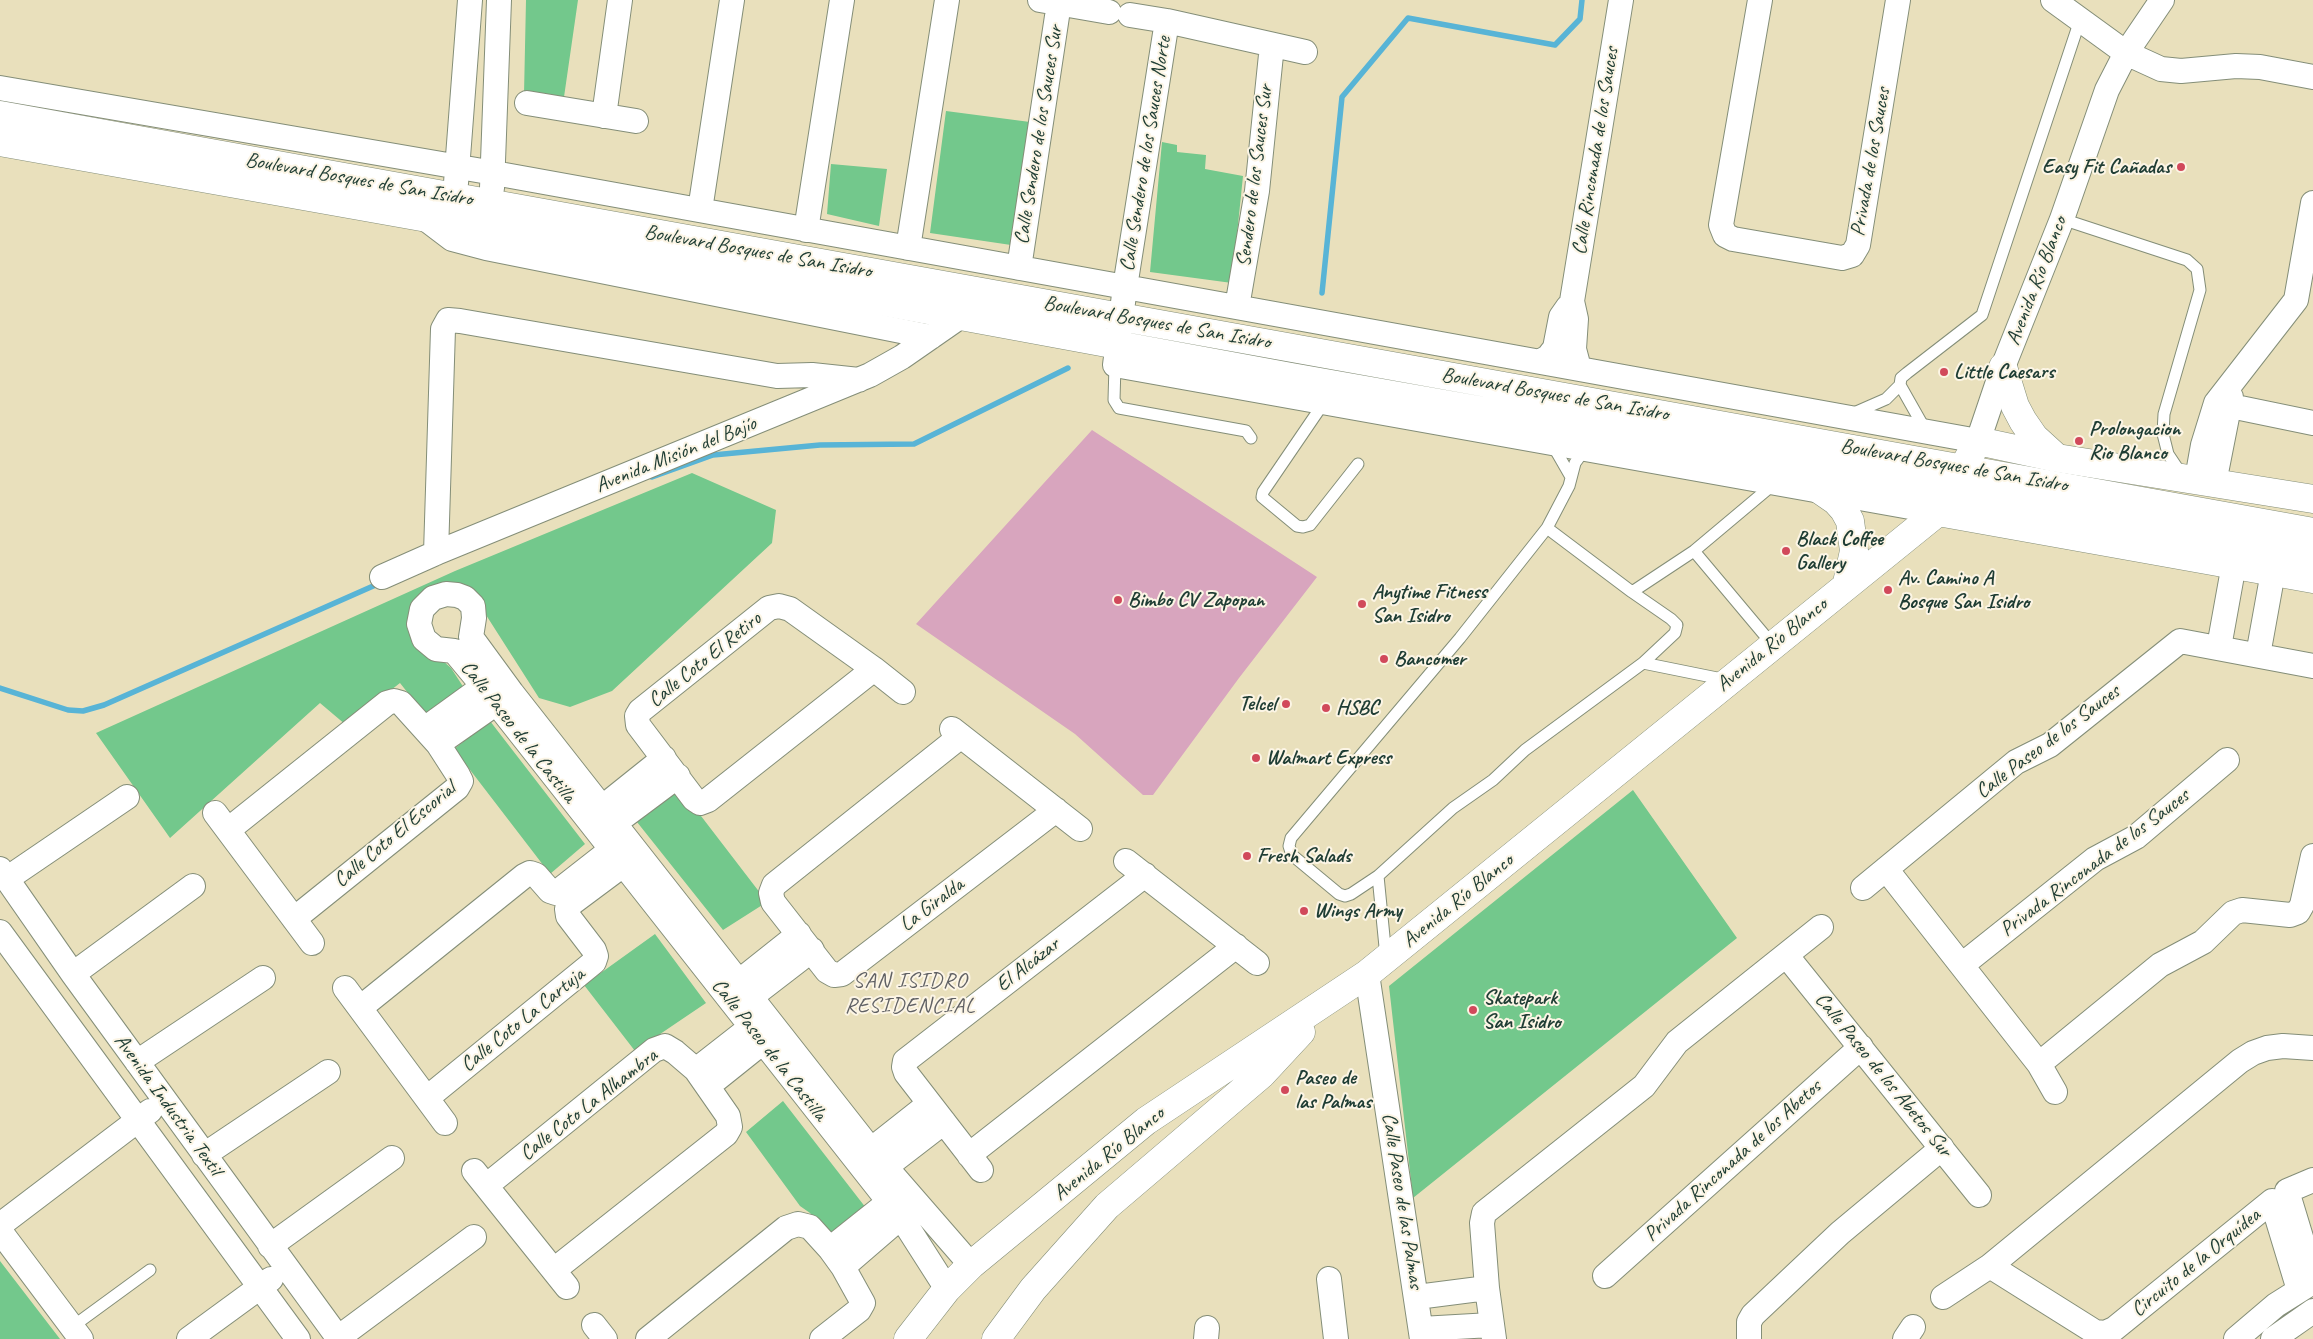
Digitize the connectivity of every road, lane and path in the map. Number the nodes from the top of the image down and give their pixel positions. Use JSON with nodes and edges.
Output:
{"nodes":[{"id":1,"x":470,"y":0,"type":"edge"},
{"id":2,"x":500,"y":0,"type":"edge"},
{"id":3,"x":620,"y":0,"type":"edge"},
{"id":4,"x":732,"y":0,"type":"edge"},
{"id":5,"x":842,"y":0,"type":"edge"},
{"id":6,"x":948,"y":0,"type":"edge"},
{"id":7,"x":1621,"y":0,"type":"edge"},
{"id":8,"x":1760,"y":0,"type":"edge"},
{"id":9,"x":1898,"y":0,"type":"edge"},
{"id":10,"x":2053,"y":0,"type":"edge"},
{"id":11,"x":2162,"y":0,"type":"edge"},
{"id":12,"x":1050,"y":2,"type":"edge"},
{"id":13,"x":2080,"y":20,"type":"junction"},
{"id":14,"x":1167,"y":21,"type":"junction"},
{"id":15,"x":1272,"y":45,"type":"junction"},
{"id":16,"x":1305,"y":52,"type":"dead end"},
{"id":17,"x":2126,"y":53,"type":"junction"},
{"id":18,"x":2313,"y":77,"type":"edge"},
{"id":19,"x":0,"y":88,"type":"edge"},
{"id":20,"x":527,"y":103,"type":"dead end"},
{"id":21,"x":0,"y":115,"type":"edge"},
{"id":22,"x":604,"y":116,"type":"junction"},
{"id":23,"x":636,"y":121,"type":"dead end"},
{"id":24,"x":0,"y":142,"type":"edge"},
{"id":25,"x":458,"y":167,"type":"junction"},
{"id":26,"x":494,"y":173,"type":"junction"},
{"id":27,"x":2313,"y":203,"type":"edge"},
{"id":28,"x":700,"y":210,"type":"junction"},
{"id":29,"x":2062,"y":219,"type":"junction"},
{"id":30,"x":454,"y":220,"type":"junction"},
{"id":31,"x":489,"y":227,"type":"junction"},
{"id":32,"x":806,"y":230,"type":"junction"},
{"id":33,"x":908,"y":248,"type":"junction"},
{"id":34,"x":1019,"y":268,"type":"junction"},
{"id":35,"x":1125,"y":287,"type":"junction"},
{"id":36,"x":1572,"y":301,"type":"junction"},
{"id":37,"x":2304,"y":301,"type":"edge"},
{"id":38,"x":1237,"y":307,"type":"junction"},
{"id":39,"x":961,"y":316,"type":"junction"},
{"id":40,"x":1121,"y":317,"type":"junction"},
{"id":41,"x":1309,"y":320,"type":"junction"},
{"id":42,"x":931,"y":338,"type":"junction"},
{"id":43,"x":1300,"y":349,"type":"junction"},
{"id":44,"x":1116,"y":355,"type":"junction"},
{"id":45,"x":1541,"y":361,"type":"junction"},
{"id":46,"x":2003,"y":367,"type":"junction"},
{"id":47,"x":1579,"y":368,"type":"junction"},
{"id":48,"x":859,"y":380,"type":"junction"},
{"id":49,"x":1900,"y":385,"type":"junction"},
{"id":50,"x":1288,"y":387,"type":"junction"},
{"id":51,"x":1323,"y":404,"type":"junction"},
{"id":52,"x":2223,"y":405,"type":"junction"},
{"id":53,"x":1845,"y":416,"type":"junction"},
{"id":54,"x":2313,"y":423,"type":"edge"},
{"id":55,"x":1926,"y":431,"type":"junction"},
{"id":56,"x":1251,"y":438,"type":"dead end"},
{"id":57,"x":1978,"y":440,"type":"junction"},
{"id":58,"x":1552,"y":444,"type":"junction"},
{"id":59,"x":1586,"y":448,"type":"junction"},
{"id":60,"x":2057,"y":458,"type":"junction"},
{"id":61,"x":1358,"y":464,"type":"dead end"},
{"id":62,"x":1963,"y":468,"type":"junction"},
{"id":63,"x":1571,"y":477,"type":"junction"},
{"id":64,"x":2198,"y":479,"type":"junction"},
{"id":65,"x":1776,"y":483,"type":"junction"},
{"id":66,"x":1820,"y":490,"type":"junction"},
{"id":67,"x":2313,"y":499,"type":"edge"},
{"id":68,"x":1943,"y":502,"type":"junction"},
{"id":69,"x":1547,"y":528,"type":"junction"},
{"id":70,"x":2313,"y":532,"type":"edge"},
{"id":71,"x":1694,"y":551,"type":"junction"},
{"id":72,"x":436,"y":553,"type":"junction"},
{"id":73,"x":2313,"y":557,"type":"edge"},
{"id":74,"x":2234,"y":564,"type":"junction"},
{"id":75,"x":2273,"y":572,"type":"junction"},
{"id":76,"x":382,"y":577,"type":"dead end"},
{"id":77,"x":2313,"y":579,"type":"edge"},
{"id":78,"x":1847,"y":583,"type":"junction"},
{"id":79,"x":1632,"y":592,"type":"junction"},
{"id":80,"x":1772,"y":644,"type":"junction"},
{"id":81,"x":2219,"y":647,"type":"junction"},
{"id":82,"x":2258,"y":654,"type":"junction"},
{"id":83,"x":1643,"y":663,"type":"junction"},
{"id":84,"x":2313,"y":666,"type":"edge"},
{"id":85,"x":874,"y":669,"type":"junction"},
{"id":86,"x":1729,"y":680,"type":"junction"},
{"id":87,"x":903,"y":692,"type":"dead end"},
{"id":88,"x":432,"y":736,"type":"junction"},
{"id":89,"x":2227,"y":760,"type":"dead end"},
{"id":90,"x":671,"y":767,"type":"junction"},
{"id":91,"x":127,"y":797,"type":"dead end"},
{"id":92,"x":1056,"y":810,"type":"junction"},
{"id":93,"x":1080,"y":829,"type":"dead end"},
{"id":94,"x":606,"y":834,"type":"junction"},
{"id":95,"x":2313,"y":856,"type":"edge"},
{"id":96,"x":1126,"y":861,"type":"dead end"},
{"id":97,"x":1886,"y":869,"type":"junction"},
{"id":98,"x":4,"y":874,"type":"edge"},
{"id":99,"x":1144,"y":875,"type":"junction"},
{"id":100,"x":1378,"y":876,"type":"junction"},
{"id":101,"x":193,"y":886,"type":"dead end"},
{"id":102,"x":1863,"y":888,"type":"dead end"},
{"id":103,"x":561,"y":901,"type":"junction"},
{"id":104,"x":294,"y":919,"type":"junction"},
{"id":105,"x":1821,"y":927,"type":"dead end"},
{"id":106,"x":0,"y":932,"type":"edge"},
{"id":107,"x":805,"y":942,"type":"junction"},
{"id":108,"x":312,"y":943,"type":"dead end"},
{"id":109,"x":1236,"y":946,"type":"junction"},
{"id":110,"x":1786,"y":955,"type":"junction"},
{"id":111,"x":1257,"y":962,"type":"dead end"},
{"id":112,"x":1962,"y":966,"type":"junction"},
{"id":113,"x":1376,"y":967,"type":"junction"},
{"id":114,"x":73,"y":974,"type":"junction"},
{"id":115,"x":263,"y":978,"type":"dead end"},
{"id":116,"x":345,"y":988,"type":"dead end"},
{"id":117,"x":737,"y":996,"type":"junction"},
{"id":118,"x":1333,"y":998,"type":"junction"},
{"id":119,"x":360,"y":1008,"type":"junction"},
{"id":120,"x":757,"y":1035,"type":"junction"},
{"id":121,"x":1861,"y":1047,"type":"junction"},
{"id":122,"x":2313,"y":1048,"type":"edge"},
{"id":123,"x":137,"y":1062,"type":"junction"},
{"id":124,"x":2039,"y":1064,"type":"junction"},
{"id":125,"x":328,"y":1072,"type":"dead end"},
{"id":126,"x":702,"y":1078,"type":"junction"},
{"id":127,"x":2055,"y":1092,"type":"dead end"},
{"id":128,"x":427,"y":1098,"type":"junction"},
{"id":129,"x":164,"y":1100,"type":"junction"},
{"id":130,"x":930,"y":1104,"type":"junction"},
{"id":131,"x":138,"y":1121,"type":"junction"},
{"id":132,"x":944,"y":1122,"type":"junction"},
{"id":133,"x":445,"y":1123,"type":"dead end"},
{"id":134,"x":1942,"y":1148,"type":"junction"},
{"id":135,"x":204,"y":1155,"type":"junction"},
{"id":136,"x":392,"y":1158,"type":"dead end"},
{"id":137,"x":871,"y":1164,"type":"junction"},
{"id":138,"x":1080,"y":1176,"type":"junction"},
{"id":139,"x":2312,"y":1184,"type":"edge"},
{"id":140,"x":1979,"y":1195,"type":"dead end"},
{"id":141,"x":1107,"y":1206,"type":"junction"},
{"id":142,"x":895,"y":1210,"type":"junction"},
{"id":143,"x":0,"y":1224,"type":"edge"},
{"id":144,"x":0,"y":1232,"type":"edge"},
{"id":145,"x":474,"y":1237,"type":"dead end"},
{"id":146,"x":270,"y":1246,"type":"junction"},
{"id":147,"x":837,"y":1258,"type":"junction"},
{"id":148,"x":971,"y":1265,"type":"junction"},
{"id":149,"x":1990,"y":1266,"type":"junction"},
{"id":150,"x":286,"y":1268,"type":"junction"},
{"id":151,"x":150,"y":1270,"type":"dead end"},
{"id":152,"x":1605,"y":1276,"type":"dead end"},
{"id":153,"x":1330,"y":1279,"type":"dead end"},
{"id":154,"x":2308,"y":1283,"type":"edge"},
{"id":155,"x":260,"y":1288,"type":"junction"},
{"id":156,"x":1487,"y":1288,"type":"junction"},
{"id":157,"x":946,"y":1289,"type":"junction"},
{"id":158,"x":1417,"y":1297,"type":"junction"},
{"id":159,"x":1943,"y":1297,"type":"dead end"},
{"id":160,"x":2313,"y":1311,"type":"edge"},
{"id":161,"x":1493,"y":1332,"type":"edge"},
{"id":162,"x":76,"y":1333,"type":"edge"},
{"id":163,"x":1421,"y":1334,"type":"edge"},
{"id":164,"x":189,"y":1339,"type":"edge"},
{"id":165,"x":298,"y":1339,"type":"edge"},
{"id":166,"x":339,"y":1339,"type":"edge"},
{"id":167,"x":648,"y":1339,"type":"edge"},
{"id":168,"x":822,"y":1339,"type":"edge"},
{"id":169,"x":908,"y":1339,"type":"edge"},
{"id":170,"x":996,"y":1339,"type":"edge"},
{"id":171,"x":1336,"y":1339,"type":"edge"},
{"id":172,"x":1749,"y":1339,"type":"edge"},
{"id":173,"x":2236,"y":1339,"type":"edge"},
{"id":174,"x":2273,"y":1339,"type":"edge"}],
"edges":[{"from":1,"to":25,"type":"street"},
{"from":2,"to":26,"type":"street"},
{"from":3,"to":22,"type":"street"},
{"from":4,"to":28,"type":"street"},
{"from":5,"to":32,"type":"street"},
{"from":6,"to":33,"type":"street"},
{"from":7,"to":36,"type":"street","name":"Calle Rinconada de los Sauces"},
{"from":8,"to":9,"type":"street","name":"Privada de los Sauces"},
{"from":10,"to":13,"type":"street"},
{"from":11,"to":17,"type":"street","name":"Avenida Río Blanco"},
{"from":12,"to":14,"type":"street"},
{"from":12,"to":34,"type":"street","name":"Calle Sendero de los Sauces Sur"},
{"from":13,"to":17,"type":"street"},
{"from":13,"to":49,"type":"lane"},
{"from":14,"to":15,"type":"street"},
{"from":14,"to":35,"type":"street","name":"Calle Sendero de los Sauces Norte"},
{"from":15,"to":16,"type":"street"},
{"from":15,"to":38,"type":"street","name":"Sendero de los Sauces Sur"},
{"from":17,"to":18,"type":"street"},
{"from":17,"to":29,"type":"street","name":"Avenida Río Blanco"},
{"from":19,"to":25,"type":"street","name":"Boulevard Bosques de San Isidro"},
{"from":20,"to":22,"type":"street"},
{"from":21,"to":30,"type":"main road","name":"Boulevard Bosques de San Isidro"},
{"from":22,"to":23,"type":"street"},
{"from":24,"to":30,"type":"main road","name":"Boulevard Bosques de San Isidro"},
{"from":25,"to":26,"type":"street","name":"Boulevard Bosques de San Isidro"},
{"from":25,"to":30,"type":"street"},
{"from":26,"to":28,"type":"street","name":"Boulevard Bosques de San Isidro"},
{"from":26,"to":31,"type":"street"},
{"from":27,"to":37,"type":"street"},
{"from":28,"to":32,"type":"street","name":"Boulevard Bosques de San Isidro"},
{"from":29,"to":46,"type":"street","name":"Avenida Río Blanco"},
{"from":29,"to":64,"type":"lane"},
{"from":30,"to":31,"type":"main road","name":"Boulevard Bosques de San Isidro"},
{"from":31,"to":39,"type":"main road","name":"Boulevard Bosques de San Isidro"},
{"from":31,"to":40,"type":"main road","name":"Boulevard Bosques de San Isidro"},
{"from":31,"to":42,"type":"street","name":"Boulevard Bosques de San Isidro"},
{"from":32,"to":33,"type":"street","name":"Boulevard Bosques de San Isidro"},
{"from":33,"to":34,"type":"street","name":"Boulevard Bosques de San Isidro"},
{"from":34,"to":35,"type":"street","name":"Boulevard Bosques de San Isidro"},
{"from":35,"to":38,"type":"street","name":"Boulevard Bosques de San Isidro"},
{"from":35,"to":40,"type":"street","name":"Calle Sendero de los Sauces Norte"},
{"from":36,"to":45,"type":"street","name":"Calle Rinconada de los Sauces"},
{"from":36,"to":47,"type":"street","name":"Calle Rinconada de los Sauces"},
{"from":37,"to":52,"type":"street"},
{"from":38,"to":41,"type":"street","name":"Boulevard Bosques de San Isidro"},
{"from":39,"to":42,"type":"street","name":"Avenida Misión del Bajío"},
{"from":39,"to":44,"type":"main road","name":"Boulevard Bosques de San Isidro"},
{"from":40,"to":43,"type":"main road","name":"Boulevard Bosques de San Isidro"},
{"from":40,"to":44,"type":"street","name":"Calle Sendero de los Sauces Norte"},
{"from":41,"to":43,"type":"street"},
{"from":41,"to":45,"type":"street","name":"Boulevard Bosques de San Isidro"},
{"from":42,"to":48,"type":"street","name":"Avenida Misión del Bajío"},
{"from":43,"to":50,"type":"street"},
{"from":43,"to":62,"type":"main road","name":"Boulevard Bosques de San Isidro"},
{"from":44,"to":50,"type":"main road","name":"Boulevard Bosques de San Isidro"},
{"from":44,"to":56,"type":"lane"},
{"from":45,"to":47,"type":"street","name":"Boulevard Bosques de San Isidro"},
{"from":46,"to":57,"type":"street","name":"Avenida Río Blanco"},
{"from":46,"to":60,"type":"main road"},
{"from":47,"to":53,"type":"street","name":"Boulevard Bosques de San Isidro"},
{"from":48,"to":72,"type":"street","name":"Avenida Misión del Bajío"},
{"from":48,"to":72,"type":"street"},
{"from":49,"to":53,"type":"lane"},
{"from":49,"to":55,"type":"lane"},
{"from":50,"to":51,"type":"street","name":"Boulevard Bosques de San Isidro"},
{"from":50,"to":68,"type":"main road","name":"Boulevard Bosques de San Isidro"},
{"from":51,"to":58,"type":"street","name":"Boulevard Bosques de San Isidro"},
{"from":51,"to":61,"type":"lane"},
{"from":52,"to":54,"type":"street"},
{"from":52,"to":64,"type":"street"},
{"from":53,"to":55,"type":"street","name":"Boulevard Bosques de San Isidro"},
{"from":55,"to":57,"type":"street","name":"Boulevard Bosques de San Isidro"},
{"from":57,"to":60,"type":"main road","name":"Boulevard Bosques de San Isidro"},
{"from":57,"to":62,"type":"main road","name":"Avenida Río Blanco"},
{"from":58,"to":59,"type":"street","name":"Boulevard Bosques de San Isidro"},
{"from":58,"to":63,"type":"lane"},
{"from":59,"to":63,"type":"lane"},
{"from":59,"to":65,"type":"street","name":"Boulevard Bosques de San Isidro"},
{"from":60,"to":64,"type":"main road","name":"Boulevard Bosques de San Isidro"},
{"from":62,"to":68,"type":"main road","name":"Avenida Río Blanco"},
{"from":62,"to":70,"type":"main road","name":"Boulevard Bosques de San Isidro"},
{"from":63,"to":69,"type":"lane"},
{"from":64,"to":67,"type":"main road","name":"Boulevard Bosques de San Isidro"},
{"from":65,"to":66,"type":"street","name":"Boulevard Bosques de San Isidro"},
{"from":65,"to":71,"type":"lane"},
{"from":66,"to":68,"type":"street","name":"Boulevard Bosques de San Isidro"},
{"from":66,"to":78,"type":"main road"},
{"from":68,"to":73,"type":"main road","name":"Boulevard Bosques de San Isidro"},
{"from":68,"to":74,"type":"main road","name":"Boulevard Bosques de San Isidro"},
{"from":68,"to":78,"type":"main road","name":"Avenida Río Blanco"},
{"from":69,"to":79,"type":"lane"},
{"from":69,"to":100,"type":"lane"},
{"from":71,"to":79,"type":"lane"},
{"from":71,"to":80,"type":"lane"},
{"from":72,"to":76,"type":"street","name":"Avenida Misión del Bajío"},
{"from":74,"to":75,"type":"main road","name":"Boulevard Bosques de San Isidro"},
{"from":74,"to":81,"type":"street"},
{"from":75,"to":77,"type":"main road","name":"Boulevard Bosques de San Isidro"},
{"from":75,"to":82,"type":"street"},
{"from":78,"to":80,"type":"main road","name":"Avenida Río Blanco"},
{"from":79,"to":83,"type":"lane"},
{"from":80,"to":86,"type":"main road","name":"Avenida Río Blanco"},
{"from":81,"to":82,"type":"street","name":"Calle Paseo de los Sauces"},
{"from":81,"to":97,"type":"street","name":"Calle Paseo de los Sauces"},
{"from":82,"to":84,"type":"street","name":"Calle Paseo de los Sauces"},
{"from":83,"to":86,"type":"lane"},
{"from":83,"to":100,"type":"lane"},
{"from":85,"to":87,"type":"street","name":"Calle Coto El Retiro"},
{"from":85,"to":90,"type":"street","name":"Calle Coto El Retiro"},
{"from":85,"to":90,"type":"street","name":"Calle Coto El Retiro"},
{"from":86,"to":113,"type":"main road","name":"Avenida Río Blanco"},
{"from":88,"to":94,"type":"street","name":"Calle Paseo de la Castilla"},
{"from":88,"to":104,"type":"street","name":"Calle Coto El Escorial"},
{"from":88,"to":104,"type":"street","name":"Calle Coto El Escorial"},
{"from":89,"to":112,"type":"street","name":"Privada Rinconada de los Sauces"},
{"from":90,"to":94,"type":"street"},
{"from":91,"to":98,"type":"street"},
{"from":92,"to":93,"type":"street","name":"La Giralda"},
{"from":92,"to":107,"type":"street","name":"La Giralda"},
{"from":92,"to":107,"type":"street","name":"La Giralda"},
{"from":94,"to":103,"type":"street"},
{"from":94,"to":117,"type":"street","name":"Calle Paseo de la Castilla"},
{"from":94,"to":117,"type":"street","name":"Calle Paseo de la Castilla"},
{"from":95,"to":124,"type":"street"},
{"from":96,"to":99,"type":"street"},
{"from":97,"to":102,"type":"street","name":"Calle Paseo de los Sauces"},
{"from":97,"to":112,"type":"street"},
{"from":98,"to":114,"type":"street","name":"Avenida Industria Textil"},
{"from":99,"to":109,"type":"street"},
{"from":99,"to":130,"type":"street","name":"El Alcázar"},
{"from":100,"to":113,"type":"lane"},
{"from":101,"to":114,"type":"street"},
{"from":103,"to":119,"type":"street","name":"Calle Coto La Cartuja"},
{"from":103,"to":128,"type":"street","name":"Calle Coto La Cartuja"},
{"from":104,"to":108,"type":"street","name":"Calle Coto El Escorial"},
{"from":105,"to":110,"type":"street"},
{"from":106,"to":131,"type":"street","name":"Avenida Industria Textil"},
{"from":107,"to":117,"type":"street"},
{"from":109,"to":111,"type":"street"},
{"from":109,"to":132,"type":"street","name":"El Alcázar"},
{"from":110,"to":121,"type":"street","name":"Calle Paseo de los Abetos Sur"},
{"from":110,"to":156,"type":"street"},
{"from":112,"to":124,"type":"street"},
{"from":113,"to":118,"type":"main road","name":"Avenida Río Blanco"},
{"from":113,"to":158,"type":"street","name":"Calle Paseo de las Palmas"},
{"from":114,"to":123,"type":"street","name":"Avenida Industria Textil"},
{"from":115,"to":123,"type":"street"},
{"from":116,"to":119,"type":"street"},
{"from":117,"to":120,"type":"street","name":"Calle Paseo de la Castilla"},
{"from":117,"to":137,"type":"street","name":"Calle Paseo de la Castilla"},
{"from":118,"to":138,"type":"main road","name":"Avenida Río Blanco"},
{"from":118,"to":141,"type":"main road","name":"Avenida Río Blanco"},
{"from":119,"to":128,"type":"street"},
{"from":120,"to":126,"type":"street"},
{"from":120,"to":137,"type":"street","name":"Calle Paseo de la Castilla"},
{"from":121,"to":134,"type":"street","name":"Calle Paseo de los Abetos Sur"},
{"from":121,"to":152,"type":"street","name":"Privada Rinconada de los Abetos"},
{"from":122,"to":149,"type":"street"},
{"from":123,"to":129,"type":"street","name":"Avenida Industria Textil"},
{"from":124,"to":127,"type":"street"},
{"from":125,"to":135,"type":"street"},
{"from":126,"to":126,"type":"street","name":"Calle Coto La Alhambra"},
{"from":128,"to":133,"type":"street"},
{"from":129,"to":131,"type":"street"},
{"from":129,"to":135,"type":"street","name":"Avenida Industria Textil"},
{"from":130,"to":132,"type":"street","name":"El Alcázar"},
{"from":130,"to":137,"type":"street"},
{"from":131,"to":143,"type":"street"},
{"from":131,"to":155,"type":"street","name":"Avenida Industria Textil"},
{"from":132,"to":137,"type":"street"},
{"from":134,"to":140,"type":"street","name":"Calle Paseo de los Abetos Sur"},
{"from":134,"to":172,"type":"street"},
{"from":135,"to":146,"type":"street","name":"Avenida Industria Textil"},
{"from":136,"to":146,"type":"street"},
{"from":137,"to":142,"type":"street","name":"Calle Paseo de la Castilla"},
{"from":137,"to":148,"type":"street","name":"Calle Paseo de la Castilla"},
{"from":138,"to":141,"type":"main road"},
{"from":138,"to":148,"type":"main road","name":"Avenida Río Blanco"},
{"from":139,"to":154,"type":"street","name":"Circuito de la Orquídea"},
{"from":141,"to":170,"type":"main road","name":"Avenida Río Blanco"},
{"from":142,"to":147,"type":"street"},
{"from":142,"to":157,"type":"street","name":"Calle Paseo de la Castilla"},
{"from":144,"to":162,"type":"street"},
{"from":145,"to":166,"type":"street"},
{"from":146,"to":150,"type":"street","name":"Avenida Industria Textil"},
{"from":147,"to":167,"type":"street"},
{"from":147,"to":168,"type":"street"},
{"from":148,"to":157,"type":"main road","name":"Avenida Río Blanco"},
{"from":149,"to":154,"type":"street","name":"Circuito de la Orquídea"},
{"from":149,"to":159,"type":"street"},
{"from":150,"to":155,"type":"street"},
{"from":150,"to":166,"type":"street","name":"Avenida Industria Textil"},
{"from":151,"to":162,"type":"lane"},
{"from":153,"to":171,"type":"street"},
{"from":154,"to":173,"type":"street"},
{"from":155,"to":164,"type":"street"},
{"from":155,"to":165,"type":"street","name":"Avenida Industria Textil"},
{"from":156,"to":158,"type":"street"},
{"from":156,"to":161,"type":"street"},
{"from":157,"to":169,"type":"main road","name":"Avenida Río Blanco"},
{"from":158,"to":163,"type":"street","name":"Calle Paseo de las Palmas"},
{"from":160,"to":174,"type":"street"},
{"from":161,"to":163,"type":"street"}]}
